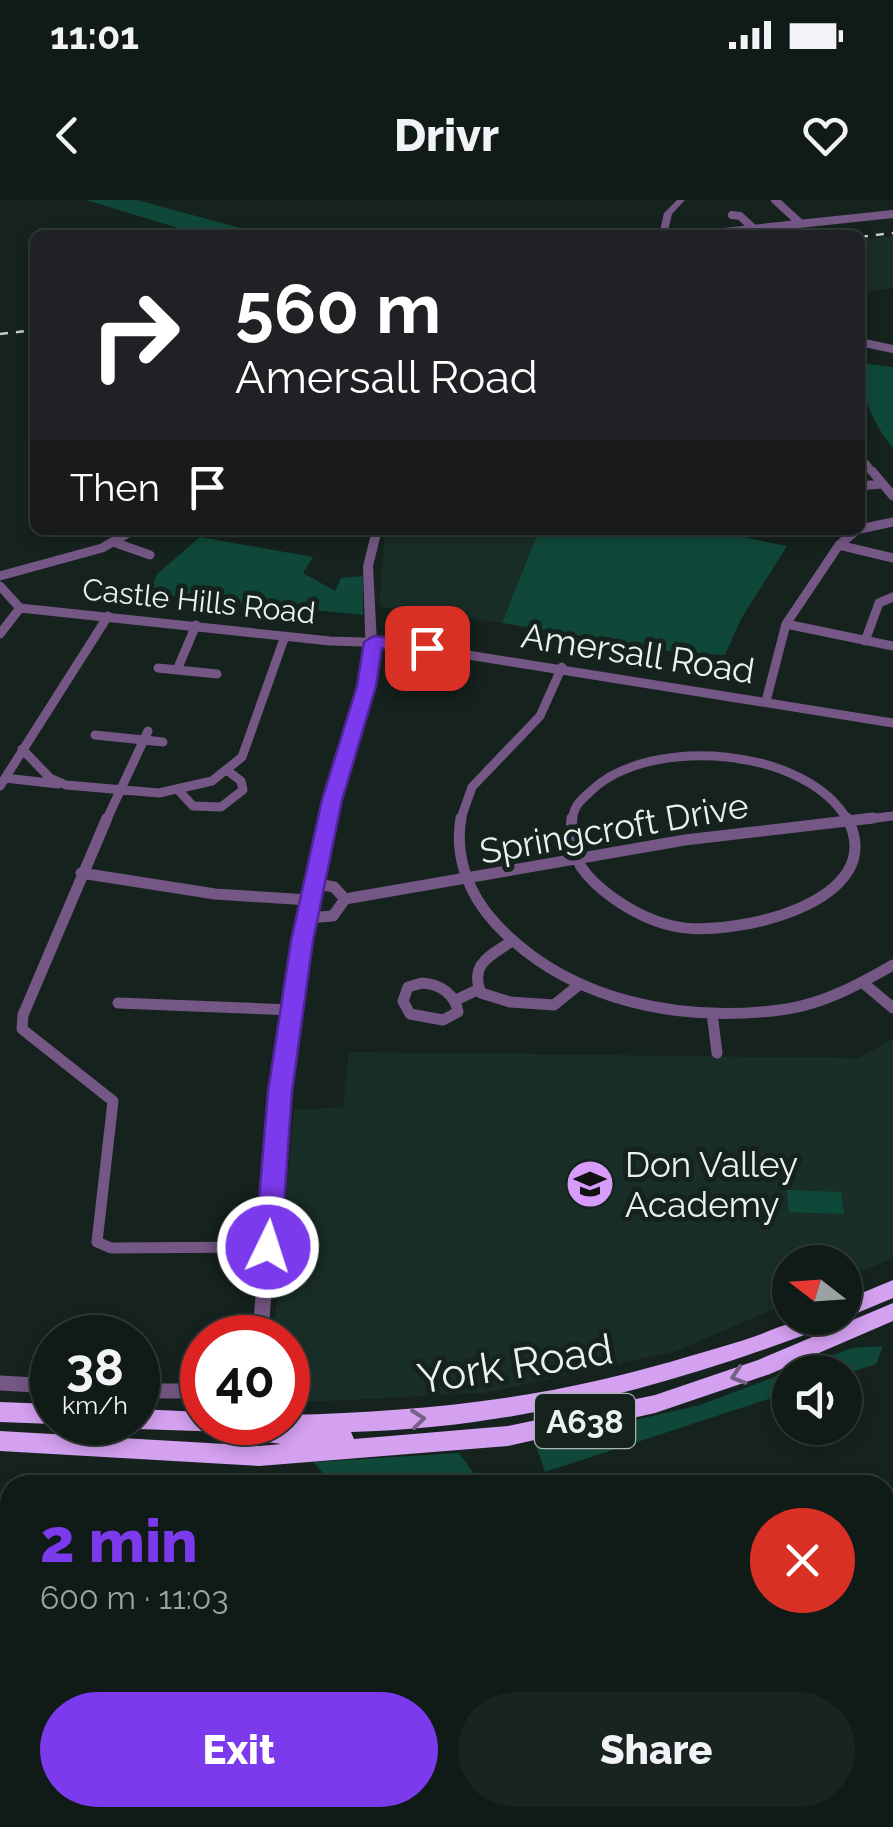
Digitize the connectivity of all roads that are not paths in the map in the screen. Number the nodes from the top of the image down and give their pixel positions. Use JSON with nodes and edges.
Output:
{"nodes":[{"id":1,"x":681,"y":200,"type":"edge"},
{"id":2,"x":792,"y":200,"type":"edge"},
{"id":3,"x":778,"y":202,"type":"edge"},
{"id":4,"x":893,"y":214,"type":"edge"},
{"id":5,"x":739,"y":215,"type":"dead end"},
{"id":6,"x":799,"y":222,"type":"junction"},
{"id":7,"x":688,"y":227,"type":"dead end"},
{"id":8,"x":752,"y":228,"type":"junction"},
{"id":9,"x":664,"y":230,"type":"edge"},
{"id":10,"x":691,"y":230,"type":"edge"},
{"id":11,"x":733,"y":230,"type":"edge"},
{"id":12,"x":865,"y":343,"type":"edge"},
{"id":13,"x":893,"y":350,"type":"edge"},
{"id":14,"x":865,"y":463,"type":"edge"},
{"id":15,"x":880,"y":484,"type":"junction"},
{"id":16,"x":865,"y":486,"type":"edge"},
{"id":17,"x":893,"y":496,"type":"edge"},
{"id":18,"x":893,"y":522,"type":"edge"},
{"id":19,"x":865,"y":529,"type":"edge"},
{"id":20,"x":126,"y":535,"type":"edge"},
{"id":21,"x":375,"y":535,"type":"edge"},
{"id":22,"x":852,"y":535,"type":"edge"},
{"id":23,"x":116,"y":543,"type":"junction"},
{"id":24,"x":839,"y":545,"type":"junction"},
{"id":25,"x":150,"y":555,"type":"dead end"},
{"id":26,"x":893,"y":558,"type":"edge"},
{"id":27,"x":0,"y":576,"type":"edge"},
{"id":28,"x":0,"y":586,"type":"edge"},
{"id":29,"x":893,"y":597,"type":"edge"},
{"id":30,"x":20,"y":608,"type":"junction"},
{"id":31,"x":108,"y":616,"type":"junction"},
{"id":32,"x":786,"y":624,"type":"junction"},
{"id":33,"x":196,"y":625,"type":"junction"},
{"id":34,"x":0,"y":634,"type":"edge"},
{"id":35,"x":286,"y":636,"type":"junction"},
{"id":36,"x":374,"y":642,"type":"junction"},
{"id":37,"x":866,"y":642,"type":"junction"},
{"id":38,"x":893,"y":646,"type":"edge"},
{"id":39,"x":562,"y":667,"type":"junction"},
{"id":40,"x":158,"y":668,"type":"dead end"},
{"id":41,"x":177,"y":670,"type":"junction"},
{"id":42,"x":217,"y":674,"type":"dead end"},
{"id":43,"x":766,"y":701,"type":"junction"},
{"id":44,"x":893,"y":722,"type":"edge"},
{"id":45,"x":95,"y":734,"type":"dead end"},
{"id":46,"x":146,"y":736,"type":"junction"},
{"id":47,"x":162,"y":742,"type":"dead end"},
{"id":48,"x":22,"y":749,"type":"junction"},
{"id":49,"x":228,"y":772,"type":"junction"},
{"id":50,"x":2,"y":782,"type":"edge"},
{"id":51,"x":58,"y":784,"type":"junction"},
{"id":52,"x":120,"y":792,"type":"junction"},
{"id":53,"x":180,"y":792,"type":"junction"},
{"id":54,"x":893,"y":816,"type":"edge"},
{"id":55,"x":850,"y":822,"type":"junction"},
{"id":56,"x":574,"y":861,"type":"junction"},
{"id":57,"x":81,"y":874,"type":"junction"},
{"id":58,"x":467,"y":880,"type":"junction"},
{"id":59,"x":312,"y":883,"type":"junction"},
{"id":60,"x":345,"y":899,"type":"junction"},
{"id":61,"x":309,"y":900,"type":"junction"},
{"id":62,"x":306,"y":918,"type":"junction"},
{"id":63,"x":512,"y":941,"type":"junction"},
{"id":64,"x":893,"y":966,"type":"edge"},
{"id":65,"x":862,"y":982,"type":"junction"},
{"id":66,"x":580,"y":984,"type":"junction"},
{"id":67,"x":479,"y":989,"type":"junction"},
{"id":68,"x":456,"y":1000,"type":"junction"},
{"id":69,"x":118,"y":1003,"type":"dead end"},
{"id":70,"x":893,"y":1008,"type":"edge"},
{"id":71,"x":293,"y":1010,"type":"junction"},
{"id":72,"x":712,"y":1013,"type":"junction"},
{"id":73,"x":717,"y":1053,"type":"dead end"},
{"id":74,"x":268,"y":1247,"type":"junction"},
{"id":75,"x":893,"y":1289,"type":"edge"},
{"id":76,"x":862,"y":1302,"type":"edge"},
{"id":77,"x":893,"y":1312,"type":"edge"},
{"id":78,"x":262,"y":1315,"type":"edge"},
{"id":79,"x":782,"y":1335,"type":"edge"},
{"id":80,"x":0,"y":1382,"type":"edge"},
{"id":81,"x":30,"y":1384,"type":"edge"},
{"id":82,"x":0,"y":1412,"type":"edge"},
{"id":83,"x":30,"y":1413,"type":"edge"},
{"id":84,"x":310,"y":1423,"type":"edge"},
{"id":85,"x":310,"y":1437,"type":"edge"},
{"id":86,"x":444,"y":1440,"type":"junction"},
{"id":87,"x":0,"y":1441,"type":"edge"},
{"id":88,"x":257,"y":1445,"type":"edge"},
{"id":89,"x":260,"y":1456,"type":"junction"}],
"edges":[{"from":1,"to":9,"type":"street"},
{"from":2,"to":3,"type":"street"},
{"from":3,"to":6,"type":"street"},
{"from":4,"to":6,"type":"street"},
{"from":5,"to":8,"type":"street"},
{"from":6,"to":8,"type":"street"},
{"from":7,"to":10,"type":"street"},
{"from":8,"to":11,"type":"street"},
{"from":12,"to":13,"type":"street"},
{"from":14,"to":15,"type":"street"},
{"from":15,"to":16,"type":"street"},
{"from":15,"to":17,"type":"street"},
{"from":18,"to":19,"type":"street"},
{"from":20,"to":23,"type":"street"},
{"from":21,"to":36,"type":"street"},
{"from":22,"to":24,"type":"street"},
{"from":23,"to":25,"type":"street"},
{"from":23,"to":27,"type":"street"},
{"from":24,"to":26,"type":"street"},
{"from":24,"to":32,"type":"street"},
{"from":28,"to":30,"type":"street"},
{"from":29,"to":37,"type":"street"},
{"from":30,"to":31,"type":"street","name":"Castle Hills Road"},
{"from":30,"to":34,"type":"street"},
{"from":31,"to":33,"type":"street","name":"Castle Hills Road"},
{"from":31,"to":48,"type":"street"},
{"from":32,"to":37,"type":"street"},
{"from":32,"to":43,"type":"street"},
{"from":33,"to":35,"type":"street","name":"Castle Hills Road"},
{"from":33,"to":41,"type":"street"},
{"from":35,"to":36,"type":"street","name":"Castle Hills Road"},
{"from":35,"to":49,"type":"street"},
{"from":36,"to":39,"type":"street","name":"Amersall Road"},
{"from":36,"to":59,"type":"street"},
{"from":37,"to":38,"type":"street"},
{"from":39,"to":43,"type":"street","name":"Amersall Road"},
{"from":39,"to":58,"type":"street"},
{"from":40,"to":41,"type":"street"},
{"from":41,"to":42,"type":"street"},
{"from":43,"to":44,"type":"street","name":"Amersall Road"},
{"from":45,"to":46,"type":"street"},
{"from":46,"to":47,"type":"street"},
{"from":46,"to":52,"type":"street"},
{"from":48,"to":50,"type":"street"},
{"from":48,"to":51,"type":"street"},
{"from":49,"to":53,"type":"street"},
{"from":49,"to":53,"type":"street"},
{"from":50,"to":51,"type":"street"},
{"from":51,"to":52,"type":"street"},
{"from":52,"to":53,"type":"street"},
{"from":52,"to":57,"type":"street"},
{"from":54,"to":55,"type":"street","name":"Springcroft Drive"},
{"from":55,"to":56,"type":"street","name":"Springcroft Drive"},
{"from":55,"to":56,"type":"street"},
{"from":55,"to":56,"type":"street"},
{"from":56,"to":58,"type":"street","name":"Springcroft Drive"},
{"from":57,"to":61,"type":"street"},
{"from":57,"to":74,"type":"street"},
{"from":58,"to":60,"type":"street","name":"Springcroft Drive"},
{"from":58,"to":63,"type":"street"},
{"from":59,"to":60,"type":"street"},
{"from":59,"to":61,"type":"street"},
{"from":60,"to":62,"type":"street","name":"Springcroft Drive"},
{"from":61,"to":62,"type":"street"},
{"from":62,"to":71,"type":"street"},
{"from":63,"to":66,"type":"street"},
{"from":63,"to":67,"type":"street"},
{"from":64,"to":65,"type":"street"},
{"from":65,"to":70,"type":"street"},
{"from":65,"to":72,"type":"street"},
{"from":66,"to":67,"type":"street"},
{"from":66,"to":72,"type":"street"},
{"from":67,"to":68,"type":"street"},
{"from":68,"to":68,"type":"street"},
{"from":69,"to":71,"type":"street"},
{"from":71,"to":74,"type":"street"},
{"from":72,"to":73,"type":"street"},
{"from":74,"to":78,"type":"street"},
{"from":75,"to":76,"type":"highway"},
{"from":77,"to":86,"type":"highway","name":"York Road","number":"A638","one_way":true},
{"from":84,"to":79,"type":"highway","name":"York Road","number":"A638","one_way":true},
{"from":80,"to":81,"type":"street"},
{"from":82,"to":83,"type":"highway"},
{"from":85,"to":86,"type":"highway"},
{"from":86,"to":89,"type":"highway","name":"York Road","number":"A638"},
{"from":87,"to":89,"type":"highway","name":"York Road","number":"A638"},
{"from":88,"to":89,"type":"street"}]}
